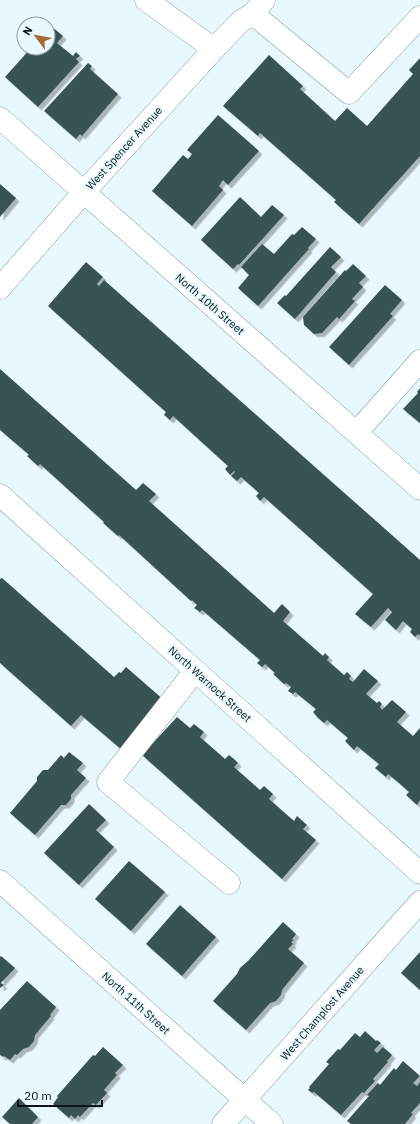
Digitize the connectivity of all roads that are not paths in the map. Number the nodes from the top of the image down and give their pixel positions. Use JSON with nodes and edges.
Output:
{"nodes":[{"id":1,"x":146,"y":0,"type":"edge"},
{"id":2,"x":259,"y":7,"type":"edge"},
{"id":3,"x":420,"y":16,"type":"edge"},
{"id":4,"x":214,"y":49,"type":"junction"},
{"id":5,"x":0,"y":118,"type":"edge"},
{"id":6,"x":83,"y":193,"type":"junction"},
{"id":7,"x":0,"y":288,"type":"edge"},
{"id":8,"x":420,"y":361,"type":"edge"},
{"id":9,"x":357,"y":432,"type":"junction"},
{"id":10,"x":420,"y":489,"type":"edge"},
{"id":11,"x":0,"y":495,"type":"edge"},
{"id":12,"x":195,"y":671,"type":"junction"},
{"id":13,"x":420,"y":873,"type":"edge"},
{"id":14,"x":0,"y":881,"type":"edge"},
{"id":15,"x":229,"y":883,"type":"dead end"},
{"id":16,"x":420,"y":902,"type":"edge"},
{"id":17,"x":245,"y":1100,"type":"junction"},
{"id":18,"x":223,"y":1124,"type":"edge"},
{"id":19,"x":272,"y":1124,"type":"edge"}],
"edges":[{"from":1,"to":4,"type":"street"},
{"from":2,"to":3,"type":"street"},
{"from":2,"to":4,"type":"street","name":"West Spencer Avenue"},
{"from":4,"to":6,"type":"street","name":"West Spencer Avenue"},
{"from":5,"to":6,"type":"street","name":"North 10th Street"},
{"from":6,"to":7,"type":"street","name":"West Spencer Avenue"},
{"from":6,"to":9,"type":"street","name":"North 10th Street"},
{"from":8,"to":9,"type":"street"},
{"from":9,"to":10,"type":"street","name":"North 10th Street"},
{"from":11,"to":12,"type":"street","name":"North Warnock Street"},
{"from":12,"to":13,"type":"street","name":"North Warnock Street"},
{"from":12,"to":15,"type":"street"},
{"from":14,"to":17,"type":"street","name":"North 11th Street"},
{"from":16,"to":17,"type":"street","name":"West Champlost Avenue"},
{"from":17,"to":18,"type":"street","name":"West Champlost Avenue"},
{"from":17,"to":19,"type":"street","name":"North 11th Street"}]}
